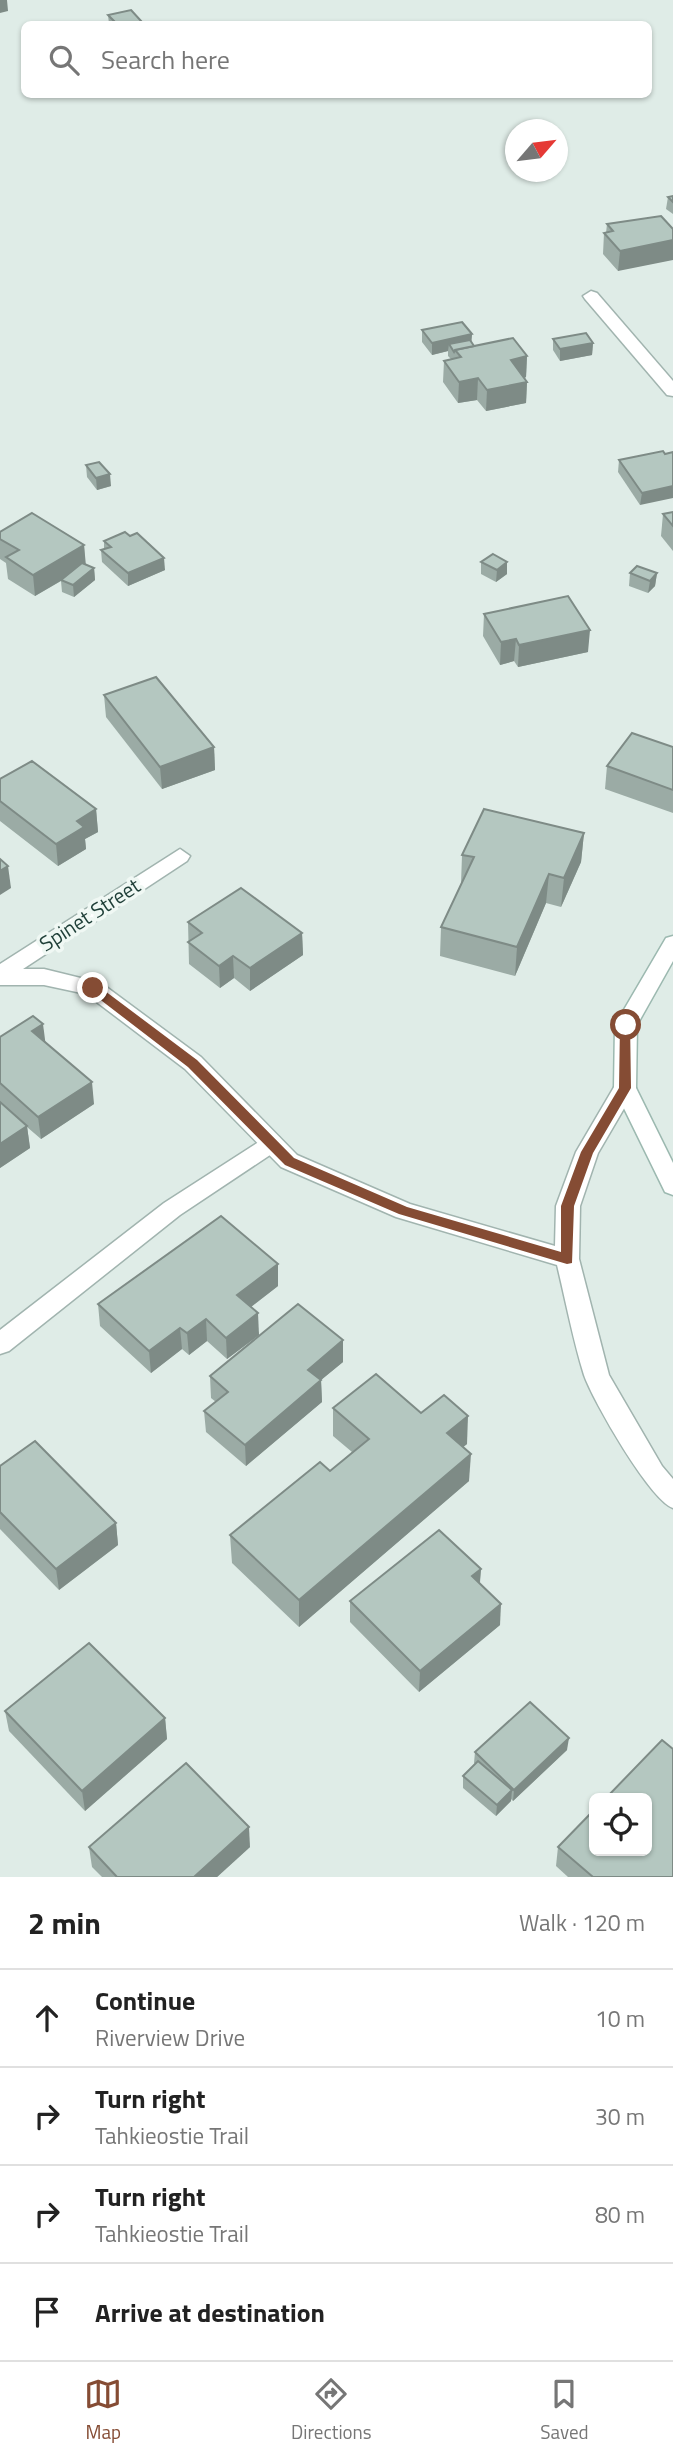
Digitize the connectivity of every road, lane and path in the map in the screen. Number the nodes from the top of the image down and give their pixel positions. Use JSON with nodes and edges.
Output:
{"nodes":[{"id":1,"x":591,"y":296,"type":"dead end"},
{"id":2,"x":673,"y":391,"type":"edge"},
{"id":3,"x":180,"y":856,"type":"dead end"},
{"id":4,"x":673,"y":943,"type":"edge"},
{"id":5,"x":0,"y":976,"type":"edge"},
{"id":6,"x":625,"y":1088,"type":"junction"},
{"id":7,"x":271,"y":1143,"type":"junction"},
{"id":8,"x":673,"y":1186,"type":"edge"},
{"id":9,"x":567,"y":1259,"type":"junction"},
{"id":10,"x":0,"y":1344,"type":"edge"},
{"id":11,"x":673,"y":1497,"type":"edge"}],
"edges":[{"from":1,"to":2,"type":"street"},
{"from":3,"to":5,"type":"street","name":"Spinet Street"},
{"from":4,"to":6,"type":"street"},
{"from":5,"to":7,"type":"street"},
{"from":6,"to":8,"type":"street"},
{"from":6,"to":9,"type":"street"},
{"from":7,"to":9,"type":"street"},
{"from":7,"to":10,"type":"street"},
{"from":9,"to":11,"type":"street"}]}
